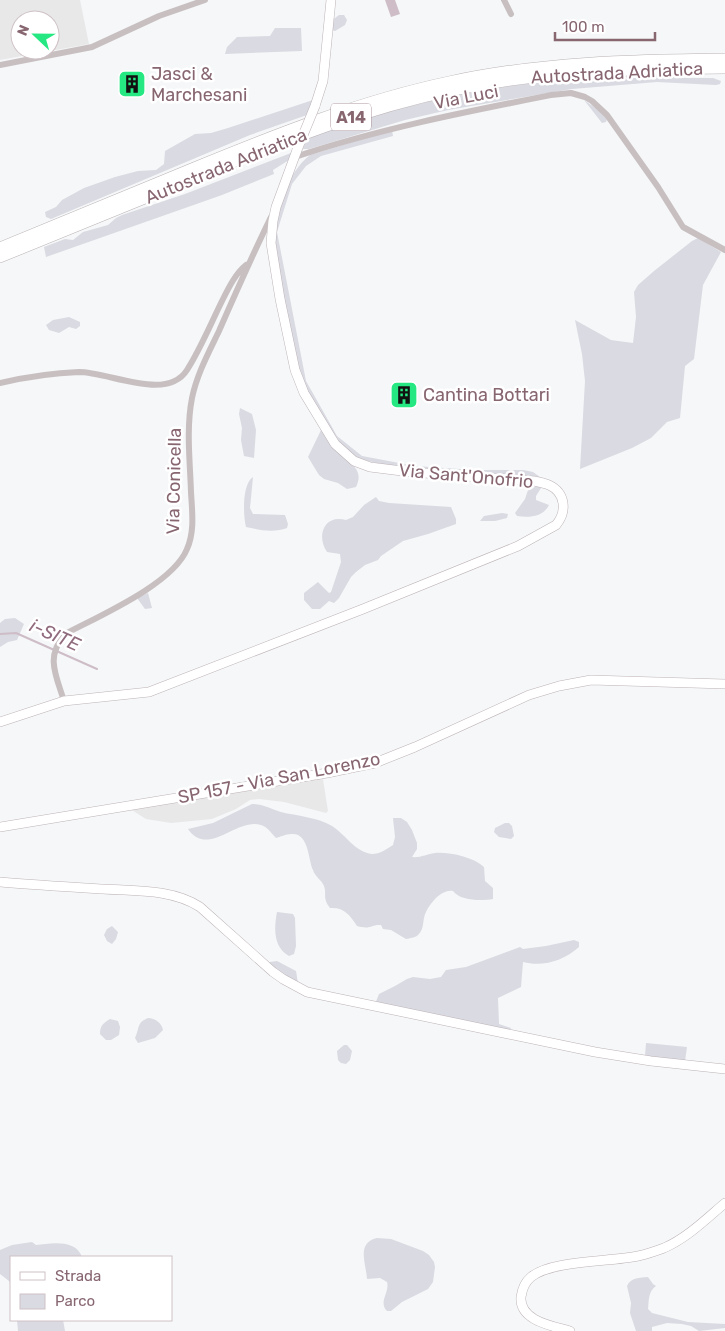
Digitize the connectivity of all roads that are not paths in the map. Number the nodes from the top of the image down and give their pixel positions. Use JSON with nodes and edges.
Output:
{"nodes":[{"id":1,"x":205,"y":0,"type":"edge"},
{"id":2,"x":331,"y":0,"type":"edge"},
{"id":3,"x":504,"y":0,"type":"edge"},
{"id":4,"x":511,"y":14,"type":"dead end"},
{"id":5,"x":725,"y":59,"type":"edge"},
{"id":6,"x":0,"y":66,"type":"edge"},
{"id":7,"x":725,"y":68,"type":"edge"},
{"id":8,"x":296,"y":154,"type":"junction"},
{"id":9,"x":276,"y":207,"type":"junction"},
{"id":10,"x":0,"y":248,"type":"edge"},
{"id":11,"x":725,"y":250,"type":"edge"},
{"id":12,"x":0,"y":258,"type":"edge"},
{"id":13,"x":248,"y":264,"type":"junction"},
{"id":14,"x":0,"y":383,"type":"edge"},
{"id":15,"x":725,"y":684,"type":"edge"},
{"id":16,"x":64,"y":701,"type":"junction"},
{"id":17,"x":0,"y":722,"type":"edge"},
{"id":18,"x":0,"y":827,"type":"edge"},
{"id":19,"x":0,"y":882,"type":"edge"},
{"id":20,"x":725,"y":1070,"type":"edge"},
{"id":21,"x":725,"y":1203,"type":"edge"},
{"id":22,"x":570,"y":1331,"type":"edge"}],
"edges":[{"from":1,"to":6,"type":"street"},
{"from":2,"to":8,"type":"street","name":"Via Sant'Onofrio","bridge":true},
{"from":3,"to":4,"type":"street"},
{"from":5,"to":10,"type":"highway","name":"Autostrada Adriatica","number":"A14"},
{"from":7,"to":12,"type":"highway","name":"Autostrada Adriatica","number":"A14"},
{"from":8,"to":9,"type":"street","name":"Via Sant'Onofrio"},
{"from":8,"to":11,"type":"street","name":"Via Luci"},
{"from":9,"to":13,"type":"street","name":"Via Conicella"},
{"from":9,"to":16,"type":"street","name":"Via Sant'Onofrio"},
{"from":13,"to":14,"type":"street"},
{"from":13,"to":16,"type":"street","name":"Via Conicella"},
{"from":15,"to":18,"type":"street","name":"SP 157 - Via San Lorenzo"},
{"from":16,"to":17,"type":"street","name":"Via Sant'Onofrio"},
{"from":19,"to":20,"type":"street"},
{"from":21,"to":22,"type":"street"}]}
